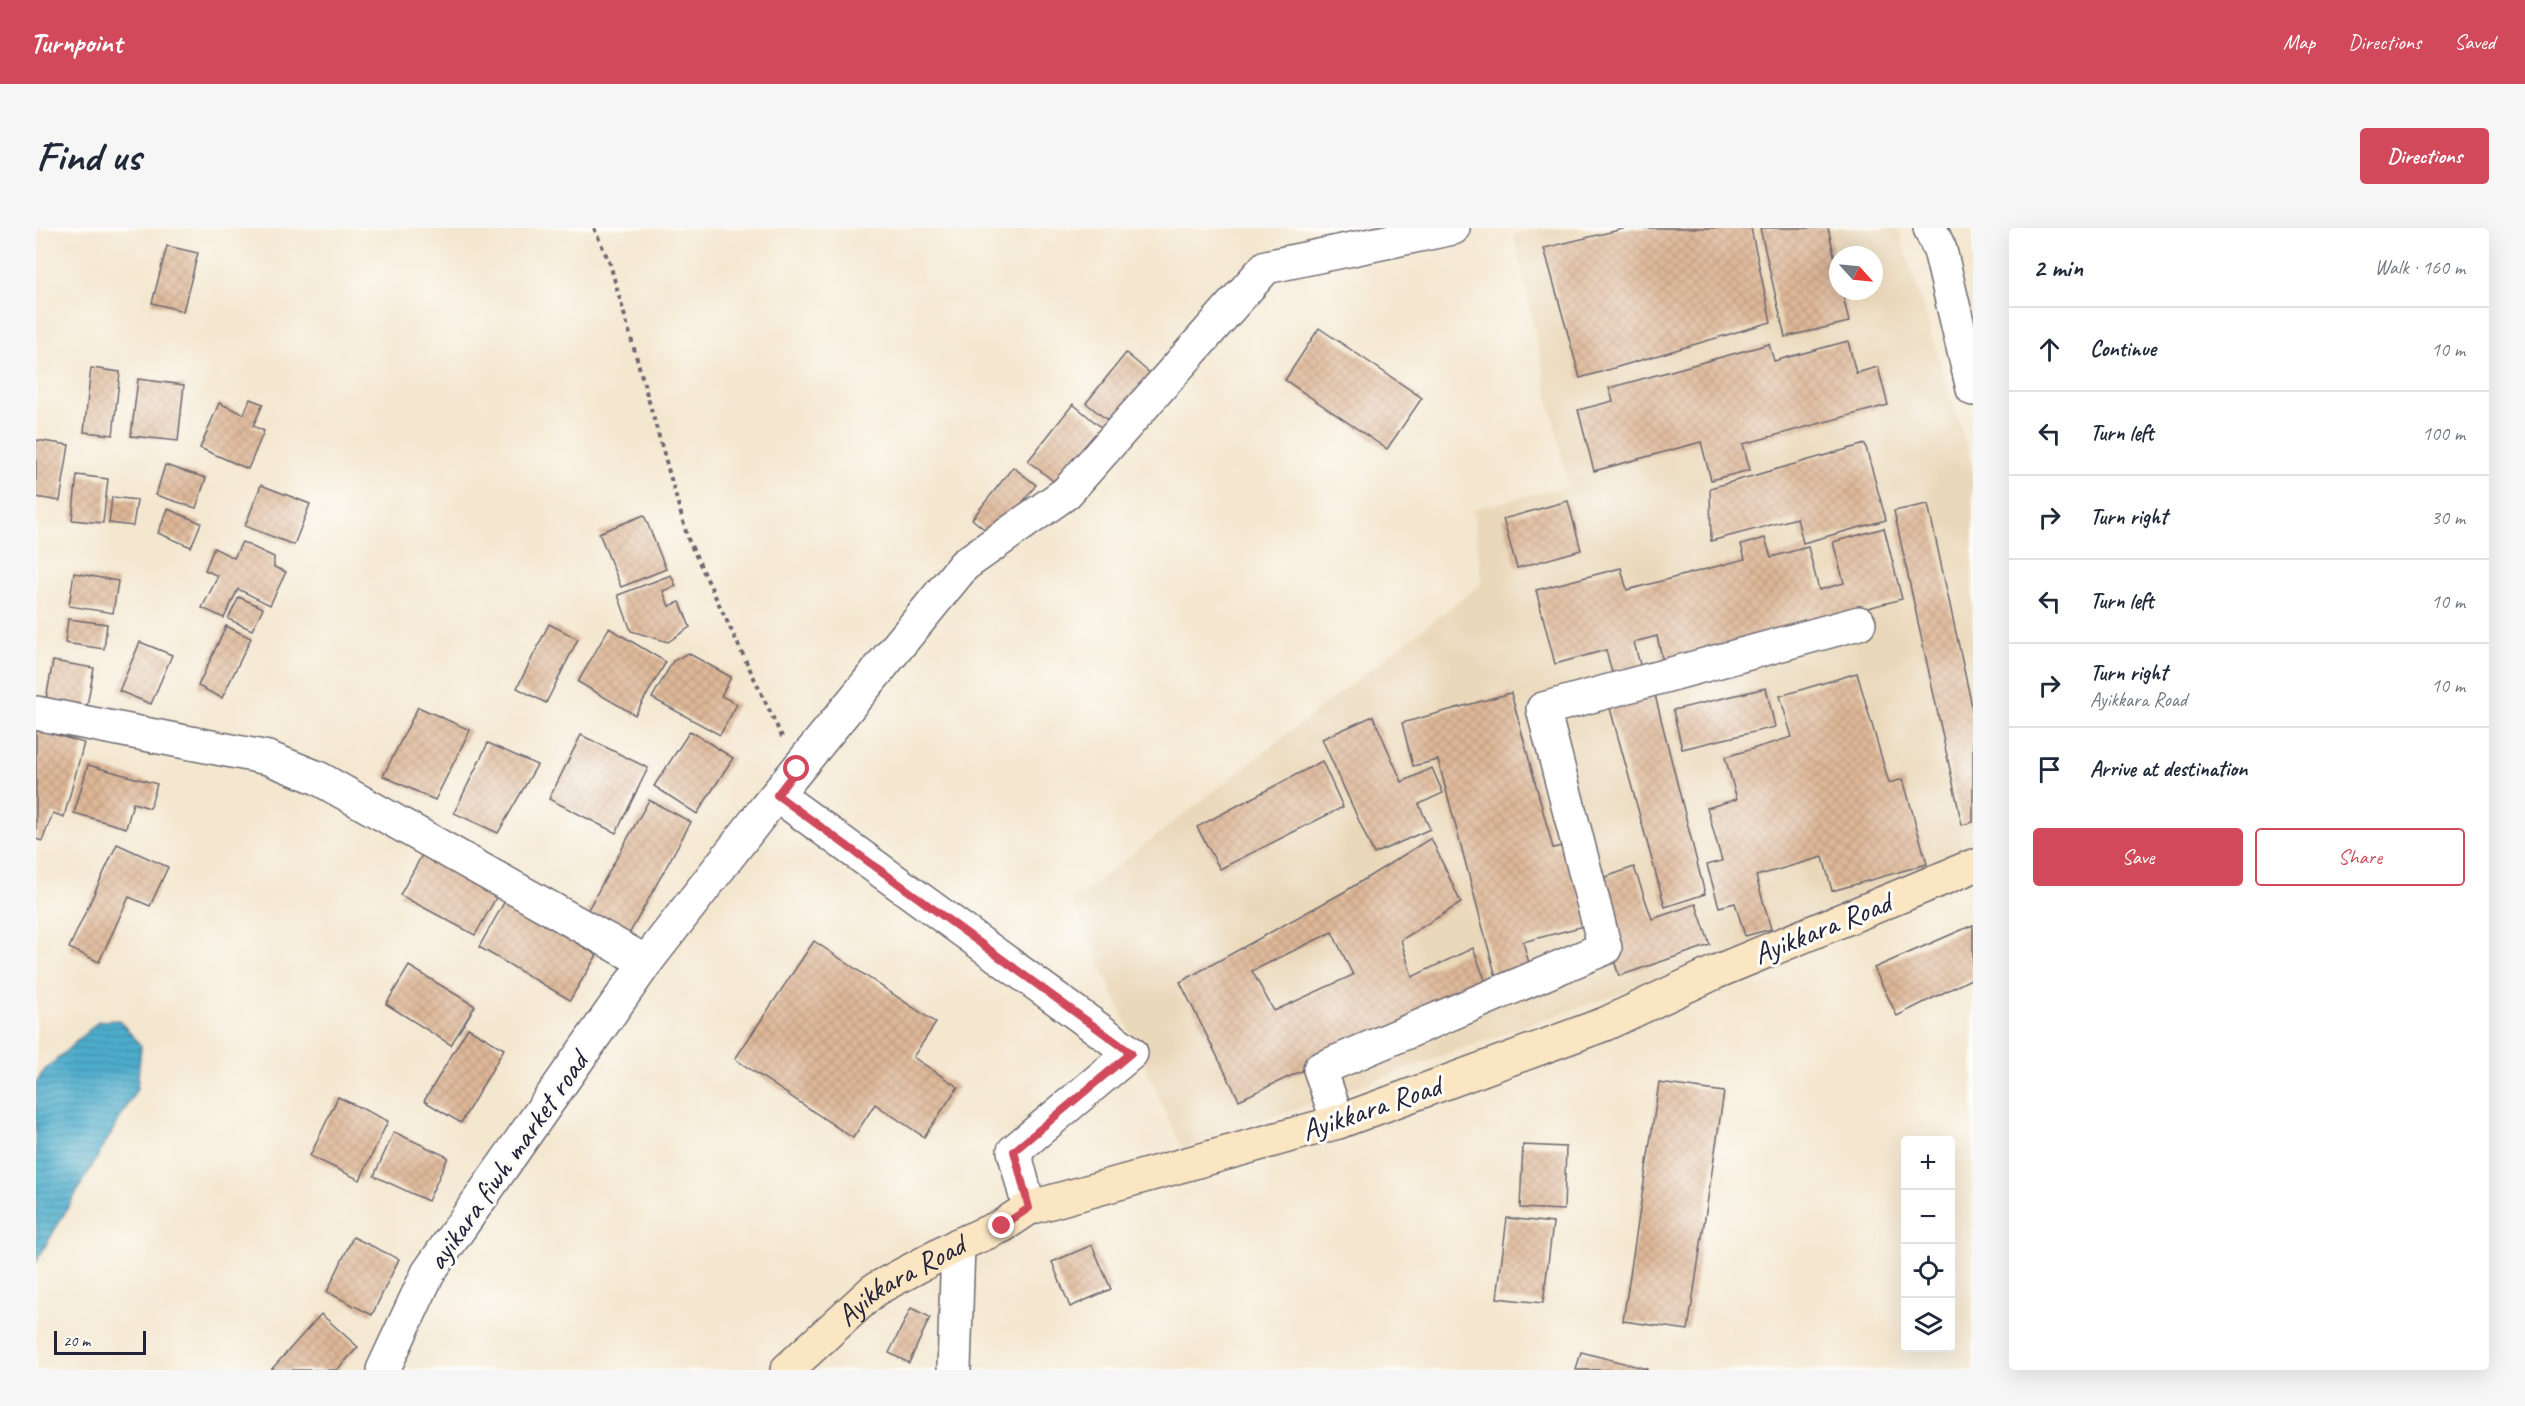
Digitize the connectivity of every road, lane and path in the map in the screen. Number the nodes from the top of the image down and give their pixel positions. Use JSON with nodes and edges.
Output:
{"nodes":[{"id":1,"x":594,"y":228,"type":"edge"},
{"id":2,"x":1453,"y":228,"type":"edge"},
{"id":3,"x":1930,"y":228,"type":"edge"},
{"id":4,"x":1973,"y":389,"type":"edge"},
{"id":5,"x":1859,"y":623,"type":"dead end"},
{"id":6,"x":36,"y":713,"type":"edge"},
{"id":7,"x":797,"y":769,"type":"junction"},
{"id":8,"x":777,"y":795,"type":"junction"},
{"id":9,"x":1973,"y":866,"type":"edge"},
{"id":10,"x":646,"y":962,"type":"junction"},
{"id":11,"x":1338,"y":1122,"type":"junction"},
{"id":12,"x":1029,"y":1208,"type":"junction"},
{"id":13,"x":958,"y":1245,"type":"junction"},
{"id":14,"x":383,"y":1370,"type":"edge"},
{"id":15,"x":788,"y":1370,"type":"edge"},
{"id":16,"x":954,"y":1370,"type":"edge"}],
"edges":[{"from":1,"to":7,"type":"path"},
{"from":2,"to":7,"type":"street","name":"ayikara fiwh market road"},
{"from":3,"to":4,"type":"street"},
{"from":5,"to":11,"type":"street"},
{"from":6,"to":10,"type":"street"},
{"from":7,"to":8,"type":"street","name":"ayikara fiwh market road"},
{"from":8,"to":10,"type":"street","name":"ayikara fiwh market road"},
{"from":8,"to":12,"type":"street"},
{"from":9,"to":11,"type":"main road","name":"Ayikkara Road"},
{"from":10,"to":14,"type":"street","name":"ayikara fiwh market road"},
{"from":11,"to":12,"type":"main road","name":"Ayikkara Road"},
{"from":12,"to":13,"type":"main road","name":"Ayikkara Road"},
{"from":13,"to":15,"type":"main road","name":"Ayikkara Road"},
{"from":13,"to":16,"type":"street"}]}
